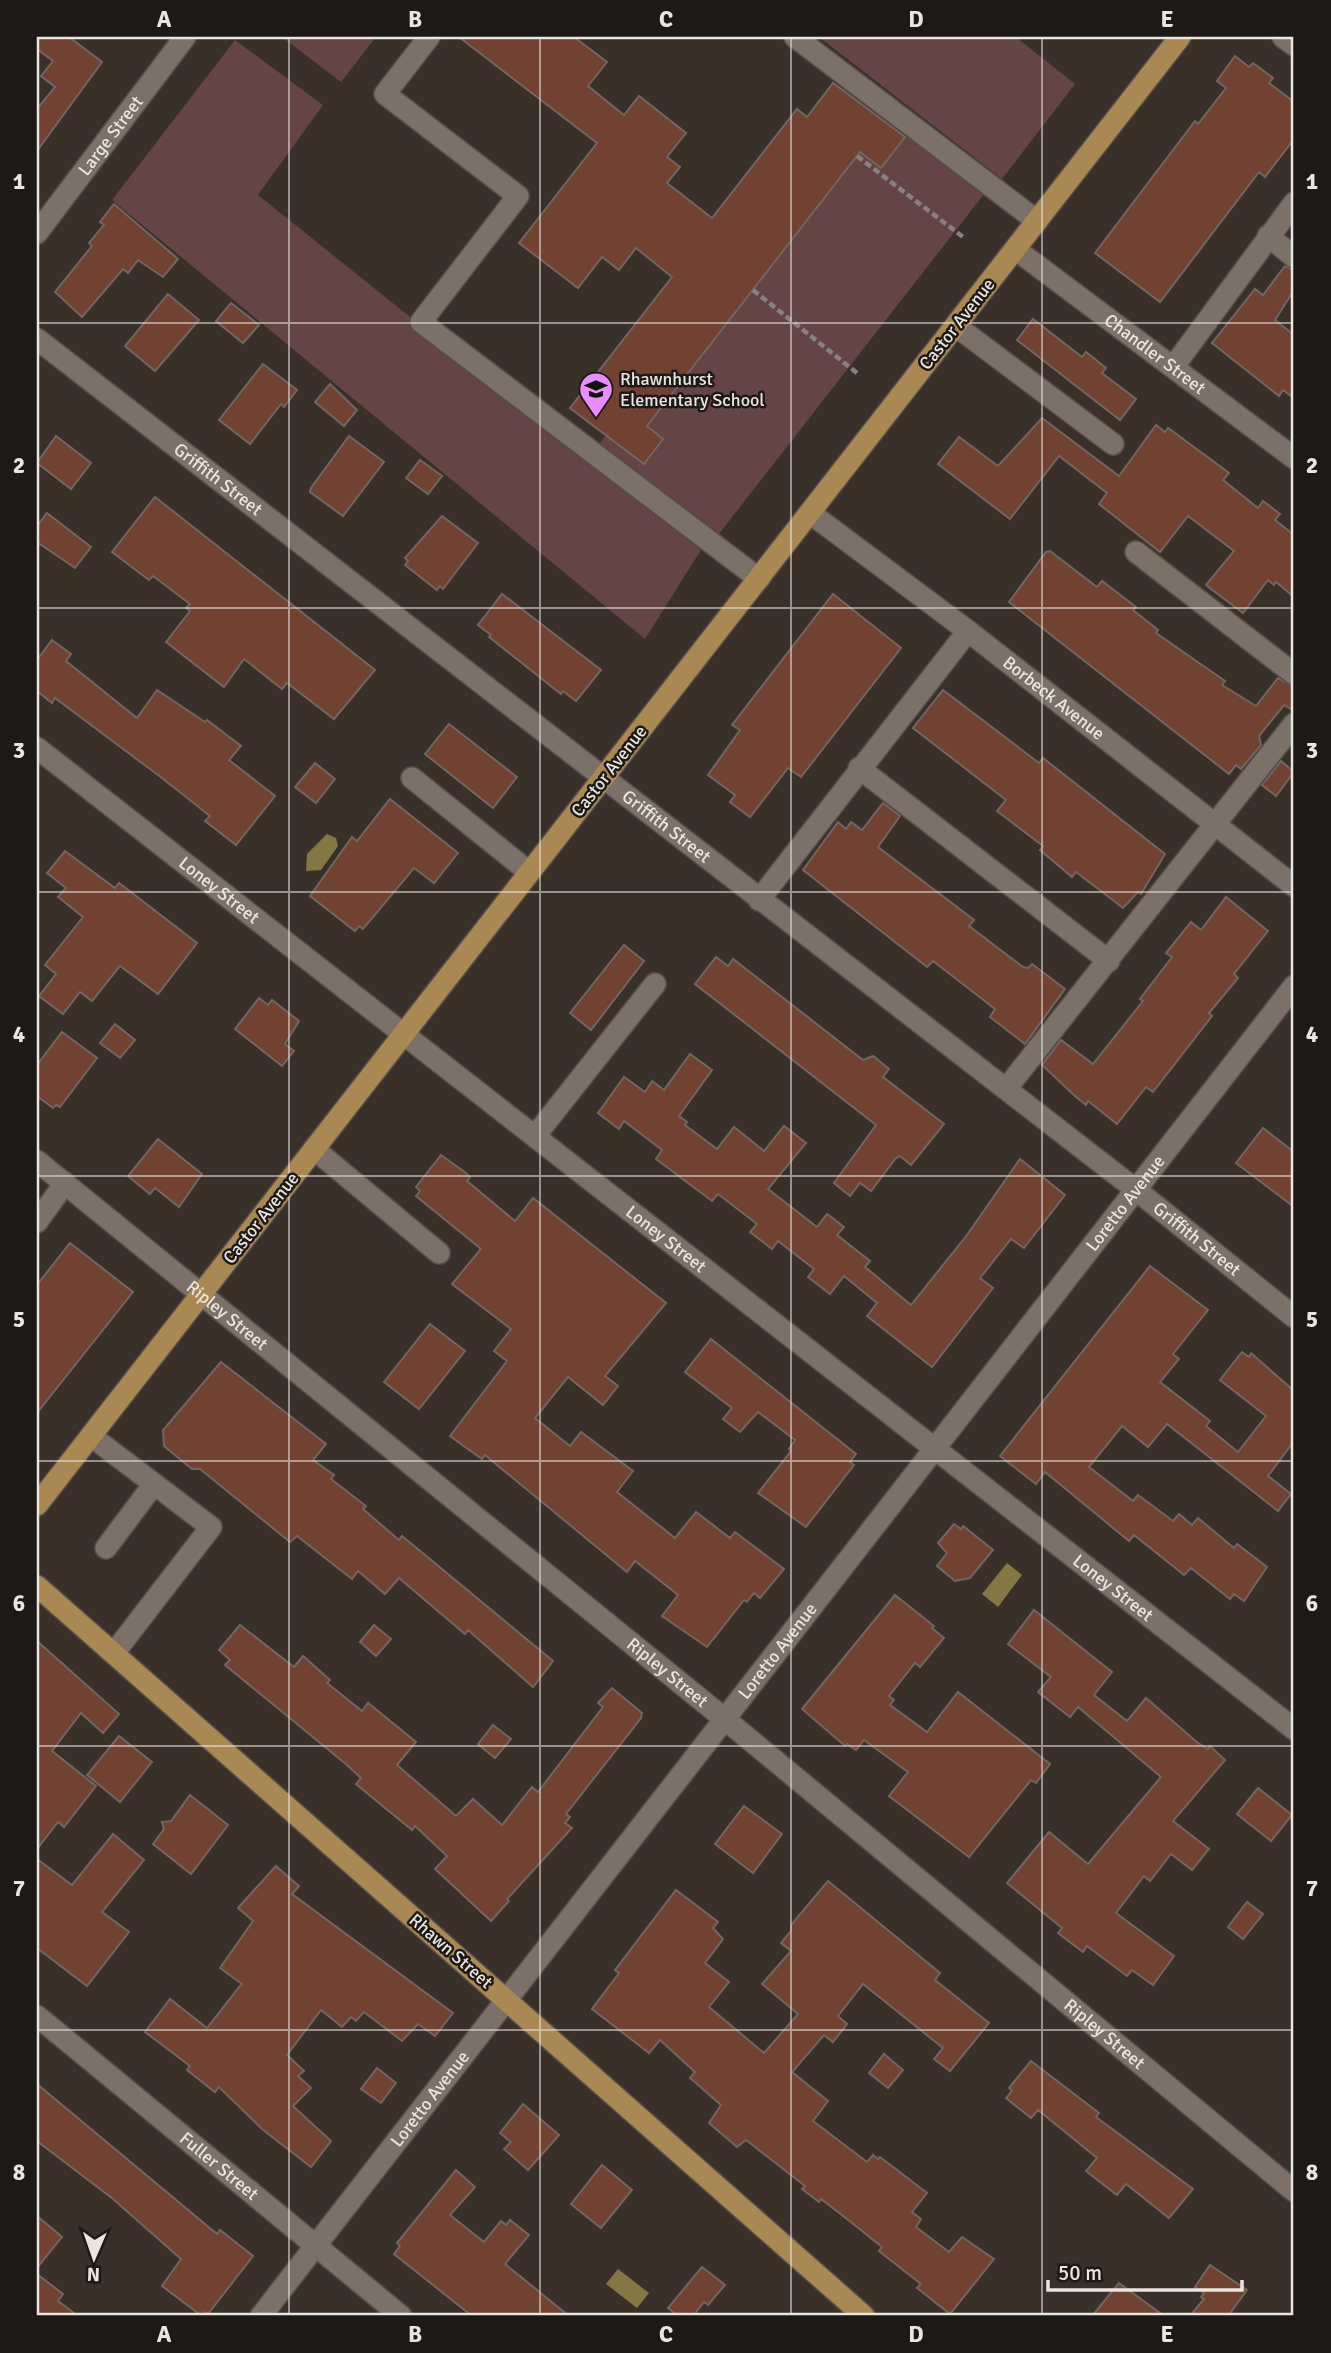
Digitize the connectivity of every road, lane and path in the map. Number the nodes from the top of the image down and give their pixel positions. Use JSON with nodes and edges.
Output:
{"nodes":[{"id":1,"x":185,"y":37,"type":"edge"},
{"id":2,"x":429,"y":37,"type":"edge"},
{"id":3,"x":795,"y":37,"type":"edge"},
{"id":4,"x":1180,"y":37,"type":"edge"},
{"id":5,"x":1283,"y":37,"type":"edge"},
{"id":6,"x":1294,"y":45,"type":"edge"},
{"id":7,"x":857,"y":156,"type":"dead end"},
{"id":8,"x":1294,"y":204,"type":"edge"},
{"id":9,"x":1037,"y":221,"type":"junction"},
{"id":10,"x":37,"y":233,"type":"edge"},
{"id":11,"x":1268,"y":236,"type":"junction"},
{"id":12,"x":963,"y":237,"type":"dead end"},
{"id":13,"x":1015,"y":249,"type":"junction"},
{"id":14,"x":1294,"y":257,"type":"edge"},
{"id":15,"x":752,"y":290,"type":"dead end"},
{"id":16,"x":956,"y":326,"type":"junction"},
{"id":17,"x":37,"y":339,"type":"edge"},
{"id":18,"x":1174,"y":366,"type":"junction"},
{"id":19,"x":857,"y":373,"type":"dead end"},
{"id":20,"x":1113,"y":444,"type":"dead end"},
{"id":21,"x":1294,"y":458,"type":"edge"},
{"id":22,"x":810,"y":513,"type":"junction"},
{"id":23,"x":1136,"y":552,"type":"dead end"},
{"id":24,"x":759,"y":579,"type":"junction"},
{"id":25,"x":968,"y":631,"type":"junction"},
{"id":26,"x":1294,"y":674,"type":"edge"},
{"id":27,"x":1294,"y":724,"type":"edge"},
{"id":28,"x":37,"y":748,"type":"edge"},
{"id":29,"x":859,"y":768,"type":"junction"},
{"id":30,"x":412,"y":778,"type":"dead end"},
{"id":31,"x":603,"y":779,"type":"junction"},
{"id":32,"x":1217,"y":826,"type":"junction"},
{"id":33,"x":529,"y":872,"type":"junction"},
{"id":34,"x":1294,"y":886,"type":"edge"},
{"id":35,"x":759,"y":900,"type":"junction"},
{"id":36,"x":1109,"y":961,"type":"junction"},
{"id":37,"x":655,"y":984,"type":"dead end"},
{"id":38,"x":1294,"y":986,"type":"edge"},
{"id":39,"x":404,"y":1033,"type":"junction"},
{"id":40,"x":1006,"y":1089,"type":"junction"},
{"id":41,"x":536,"y":1136,"type":"junction"},
{"id":42,"x":314,"y":1149,"type":"junction"},
{"id":43,"x":37,"y":1161,"type":"edge"},
{"id":44,"x":65,"y":1183,"type":"junction"},
{"id":45,"x":1135,"y":1189,"type":"junction"},
{"id":46,"x":37,"y":1222,"type":"edge"},
{"id":47,"x":439,"y":1253,"type":"dead end"},
{"id":48,"x":202,"y":1294,"type":"junction"},
{"id":49,"x":1294,"y":1317,"type":"edge"},
{"id":50,"x":90,"y":1436,"type":"junction"},
{"id":51,"x":934,"y":1450,"type":"junction"},
{"id":52,"x":155,"y":1485,"type":"junction"},
{"id":53,"x":37,"y":1505,"type":"edge"},
{"id":54,"x":106,"y":1548,"type":"dead end"},
{"id":55,"x":37,"y":1586,"type":"edge"},
{"id":56,"x":114,"y":1653,"type":"junction"},
{"id":57,"x":726,"y":1720,"type":"junction"},
{"id":58,"x":1294,"y":1729,"type":"edge"},
{"id":59,"x":509,"y":2001,"type":"junction"},
{"id":60,"x":37,"y":2016,"type":"edge"},
{"id":61,"x":1294,"y":2191,"type":"edge"},
{"id":62,"x":315,"y":2245,"type":"junction"},
{"id":63,"x":261,"y":2316,"type":"edge"},
{"id":64,"x":401,"y":2316,"type":"edge"},
{"id":65,"x":864,"y":2316,"type":"edge"}],
"edges":[{"from":1,"to":10,"type":"street","name":"Large Street"},
{"from":2,"to":24,"type":"street"},
{"from":3,"to":9,"type":"street"},
{"from":4,"to":9,"type":"main road","name":"Castor Avenue"},
{"from":5,"to":6,"type":"street"},
{"from":7,"to":12,"type":"path"},
{"from":8,"to":11,"type":"street"},
{"from":9,"to":13,"type":"main road","name":"Castor Avenue"},
{"from":11,"to":14,"type":"street"},
{"from":11,"to":18,"type":"street"},
{"from":13,"to":16,"type":"main road","name":"Castor Avenue"},
{"from":13,"to":18,"type":"street","name":"Chandler Street"},
{"from":15,"to":19,"type":"path"},
{"from":16,"to":20,"type":"street"},
{"from":16,"to":22,"type":"main road","name":"Castor Avenue"},
{"from":17,"to":31,"type":"street","name":"Griffith Street"},
{"from":18,"to":21,"type":"street","name":"Chandler Street"},
{"from":22,"to":24,"type":"main road","name":"Castor Avenue"},
{"from":22,"to":25,"type":"street","name":"Borbeck Avenue"},
{"from":23,"to":26,"type":"street"},
{"from":24,"to":31,"type":"main road","name":"Castor Avenue"},
{"from":25,"to":29,"type":"street"},
{"from":25,"to":32,"type":"street","name":"Borbeck Avenue"},
{"from":27,"to":32,"type":"street"},
{"from":28,"to":39,"type":"street","name":"Loney Street"},
{"from":29,"to":35,"type":"street"},
{"from":29,"to":36,"type":"street"},
{"from":30,"to":33,"type":"street"},
{"from":31,"to":33,"type":"main road","name":"Castor Avenue"},
{"from":31,"to":35,"type":"street","name":"Griffith Street"},
{"from":32,"to":34,"type":"street","name":"Borbeck Avenue"},
{"from":32,"to":36,"type":"street"},
{"from":33,"to":39,"type":"main road","name":"Castor Avenue"},
{"from":35,"to":40,"type":"street","name":"Griffith Street"},
{"from":36,"to":40,"type":"street"},
{"from":37,"to":41,"type":"street"},
{"from":38,"to":45,"type":"street","name":"Loretto Avenue"},
{"from":39,"to":41,"type":"street","name":"Loney Street"},
{"from":39,"to":42,"type":"main road","name":"Castor Avenue"},
{"from":40,"to":45,"type":"street","name":"Griffith Street"},
{"from":41,"to":51,"type":"street","name":"Loney Street"},
{"from":42,"to":47,"type":"street"},
{"from":42,"to":48,"type":"main road","name":"Castor Avenue"},
{"from":43,"to":44,"type":"street","name":"Ripley Street"},
{"from":44,"to":46,"type":"street"},
{"from":44,"to":48,"type":"street","name":"Ripley Street"},
{"from":45,"to":49,"type":"street","name":"Griffith Street"},
{"from":45,"to":51,"type":"street","name":"Loretto Avenue"},
{"from":48,"to":50,"type":"main road","name":"Castor Avenue"},
{"from":48,"to":57,"type":"street","name":"Ripley Street"},
{"from":50,"to":52,"type":"street"},
{"from":50,"to":53,"type":"main road","name":"Castor Avenue"},
{"from":51,"to":57,"type":"street","name":"Loretto Avenue"},
{"from":51,"to":58,"type":"street","name":"Loney Street"},
{"from":52,"to":54,"type":"street"},
{"from":52,"to":56,"type":"street"},
{"from":55,"to":56,"type":"main road","name":"Rhawn Street"},
{"from":56,"to":59,"type":"main road","name":"Rhawn Street"},
{"from":57,"to":59,"type":"street","name":"Loretto Avenue"},
{"from":57,"to":61,"type":"street","name":"Ripley Street"},
{"from":59,"to":62,"type":"street","name":"Loretto Avenue"},
{"from":59,"to":65,"type":"main road","name":"Rhawn Street"},
{"from":60,"to":62,"type":"street","name":"Fuller Street"},
{"from":62,"to":63,"type":"street","name":"Loretto Avenue"},
{"from":62,"to":64,"type":"street","name":"Fuller Street"}]}
